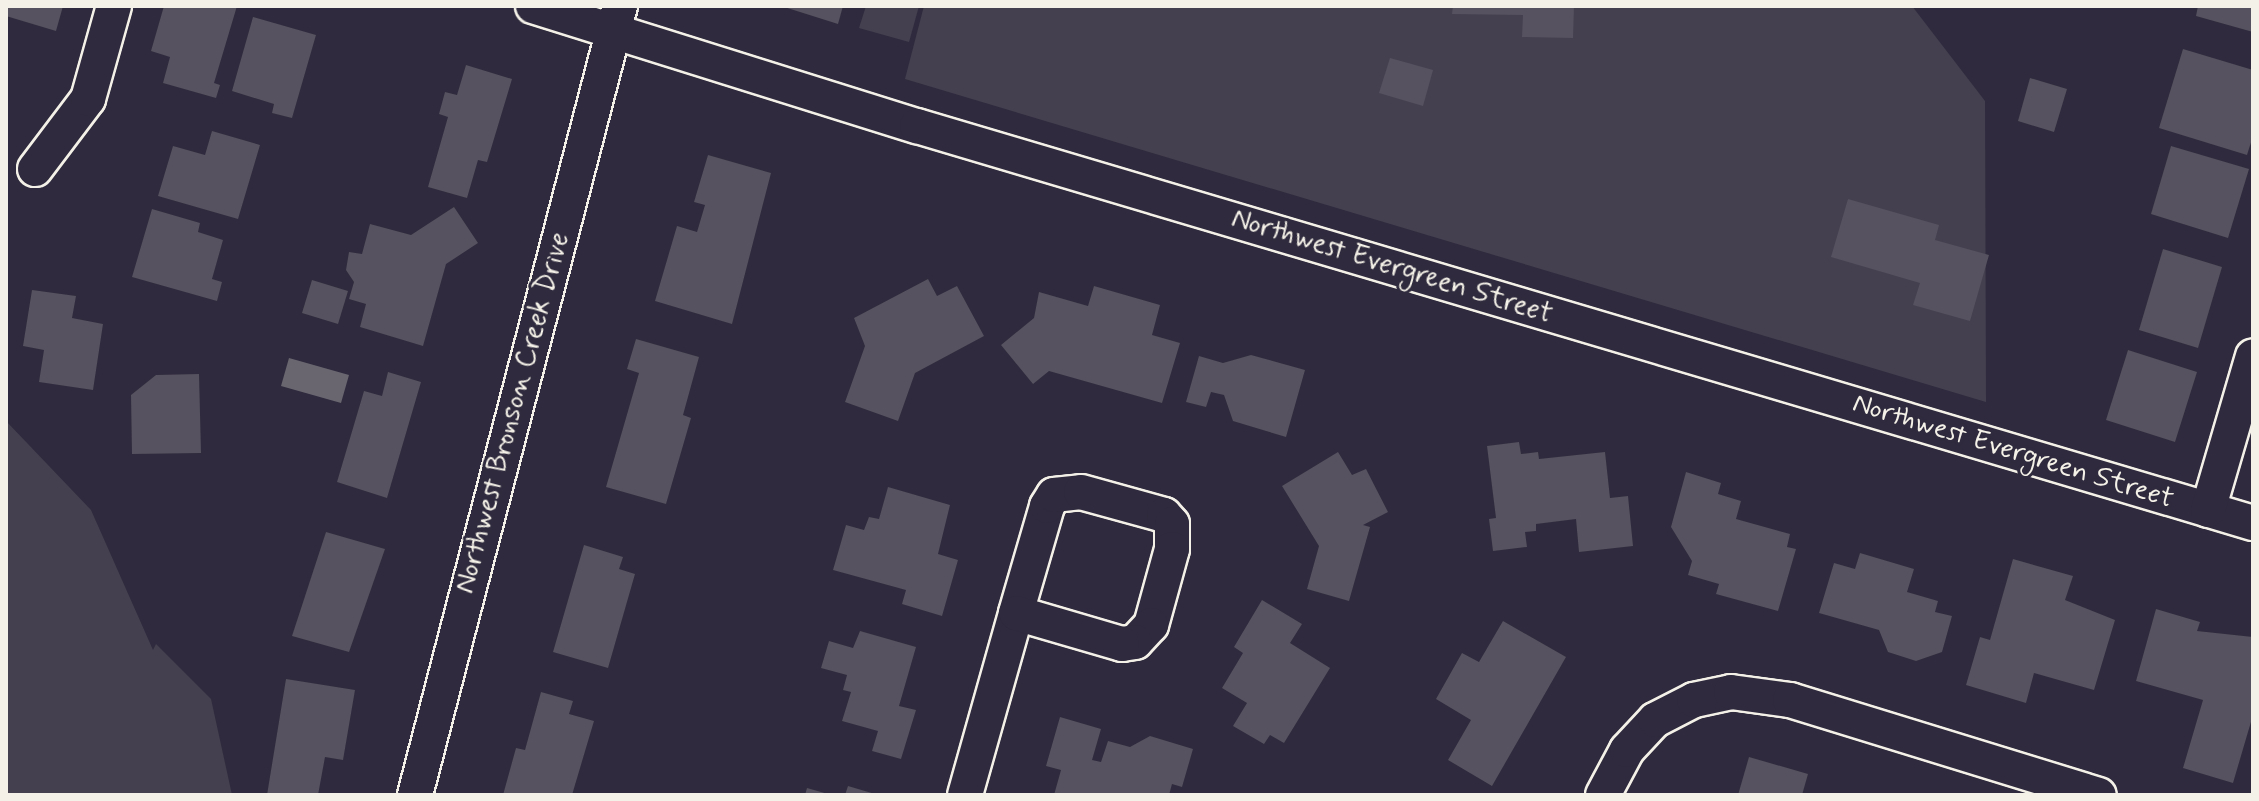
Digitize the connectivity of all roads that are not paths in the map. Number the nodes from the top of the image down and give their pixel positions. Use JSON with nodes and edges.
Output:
{"nodes":[{"id":1,"x":114,"y":6,"type":"edge"},
{"id":2,"x":533,"y":6,"type":"edge"},
{"id":3,"x":617,"y":18,"type":"edge"},
{"id":4,"x":35,"y":169,"type":"dead end"},
{"id":5,"x":2253,"y":356,"type":"edge"},
{"id":6,"x":2208,"y":510,"type":"junction"},
{"id":7,"x":2253,"y":523,"type":"edge"},
{"id":8,"x":1016,"y":613,"type":"junction"},
{"id":9,"x":2018,"y":783,"type":"edge"},
{"id":10,"x":415,"y":795,"type":"edge"},
{"id":11,"x":965,"y":795,"type":"edge"},
{"id":12,"x":1603,"y":795,"type":"edge"},
{"id":13,"x":2099,"y":795,"type":"edge"}],
"edges":[{"from":1,"to":4,"type":"street"},
{"from":2,"to":3,"type":"street","name":"Northwest Evergreen Street"},
{"from":3,"to":6,"type":"street","name":"Northwest Evergreen Street"},
{"from":3,"to":10,"type":"street","name":"Northwest Bronson Creek Drive"},
{"from":5,"to":6,"type":"street"},
{"from":6,"to":7,"type":"street","name":"Northwest Evergreen Street"},
{"from":8,"to":8,"type":"street"},
{"from":8,"to":11,"type":"street"},
{"from":9,"to":12,"type":"street"},
{"from":9,"to":13,"type":"street"}]}
